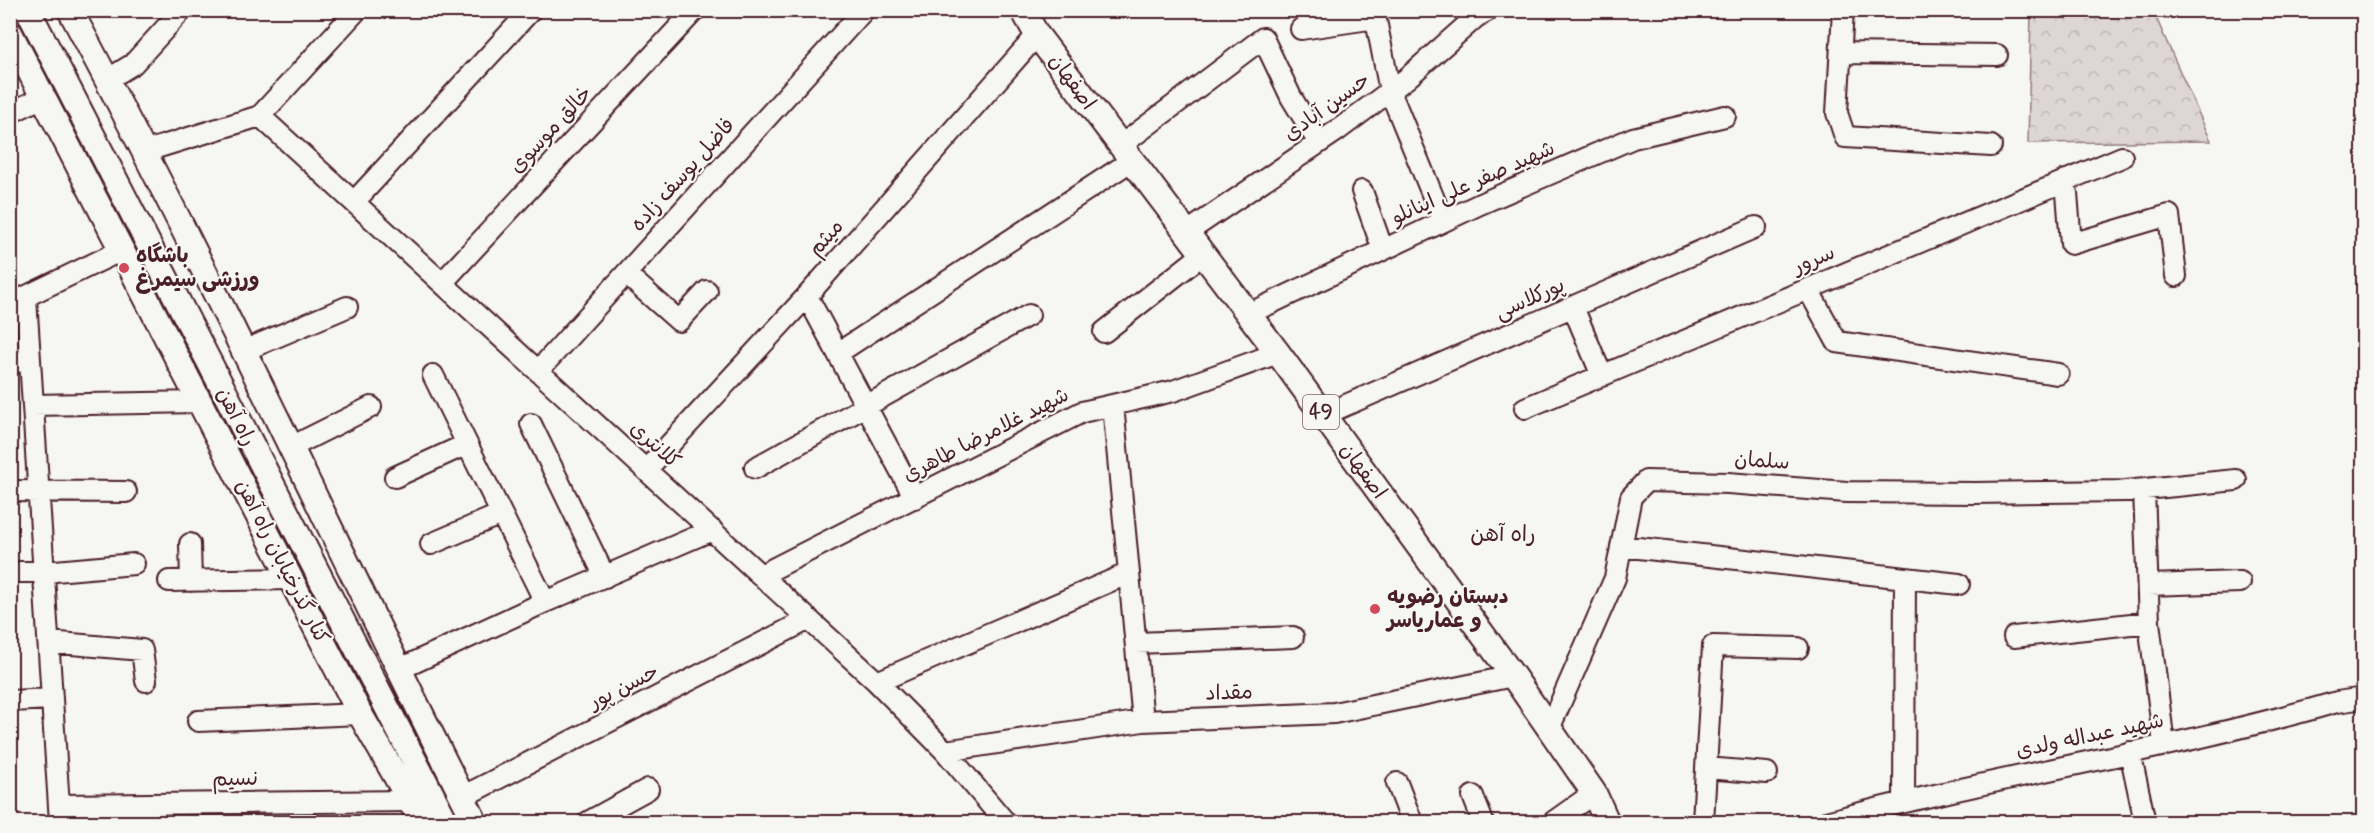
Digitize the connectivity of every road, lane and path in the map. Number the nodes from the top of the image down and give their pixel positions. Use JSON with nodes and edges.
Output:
{"nodes":[{"id":1,"x":68,"y":10,"type":"edge"},
{"id":2,"x":182,"y":10,"type":"edge"},
{"id":3,"x":357,"y":10,"type":"edge"},
{"id":4,"x":531,"y":10,"type":"edge"},
{"id":5,"x":695,"y":10,"type":"edge"},
{"id":6,"x":864,"y":10,"type":"edge"},
{"id":7,"x":1023,"y":10,"type":"edge"},
{"id":8,"x":1489,"y":10,"type":"edge"},
{"id":9,"x":1843,"y":10,"type":"edge"},
{"id":10,"x":1375,"y":14,"type":"edge"},
{"id":11,"x":32,"y":19,"type":"edge"},
{"id":12,"x":1301,"y":28,"type":"dead end"},
{"id":13,"x":10,"y":33,"type":"edge"},
{"id":14,"x":1037,"y":34,"type":"junction"},
{"id":15,"x":1841,"y":53,"type":"junction"},
{"id":16,"x":1997,"y":55,"type":"dead end"},
{"id":17,"x":107,"y":80,"type":"junction"},
{"id":18,"x":1390,"y":91,"type":"junction"},
{"id":19,"x":44,"y":97,"type":"junction"},
{"id":20,"x":10,"y":114,"type":"edge"},
{"id":21,"x":260,"y":116,"type":"junction"},
{"id":22,"x":1725,"y":116,"type":"dead end"},
{"id":23,"x":1319,"y":143,"type":"junction"},
{"id":24,"x":1990,"y":146,"type":"dead end"},
{"id":25,"x":143,"y":152,"type":"junction"},
{"id":26,"x":1125,"y":154,"type":"junction"},
{"id":27,"x":2122,"y":157,"type":"dead end"},
{"id":28,"x":2066,"y":180,"type":"junction"},
{"id":29,"x":1362,"y":191,"type":"dead end"},
{"id":30,"x":354,"y":202,"type":"junction"},
{"id":31,"x":1443,"y":221,"type":"junction"},
{"id":32,"x":1755,"y":227,"type":"dead end"},
{"id":33,"x":1186,"y":233,"type":"junction"},
{"id":34,"x":122,"y":250,"type":"junction"},
{"id":35,"x":1383,"y":250,"type":"junction"},
{"id":36,"x":1202,"y":255,"type":"junction"},
{"id":37,"x":626,"y":274,"type":"junction"},
{"id":38,"x":2176,"y":276,"type":"dead end"},
{"id":39,"x":442,"y":283,"type":"junction"},
{"id":40,"x":1808,"y":289,"type":"junction"},
{"id":41,"x":707,"y":291,"type":"dead end"},
{"id":42,"x":807,"y":296,"type":"junction"},
{"id":43,"x":18,"y":301,"type":"edge"},
{"id":44,"x":347,"y":307,"type":"dead end"},
{"id":45,"x":1573,"y":307,"type":"junction"},
{"id":46,"x":1248,"y":314,"type":"junction"},
{"id":47,"x":1029,"y":315,"type":"dead end"},
{"id":48,"x":1104,"y":332,"type":"dead end"},
{"id":49,"x":243,"y":351,"type":"junction"},
{"id":50,"x":837,"y":353,"type":"junction"},
{"id":51,"x":1278,"y":353,"type":"junction"},
{"id":52,"x":20,"y":361,"type":"edge"},
{"id":53,"x":538,"y":371,"type":"junction"},
{"id":54,"x":2058,"y":374,"type":"dead end"},
{"id":55,"x":434,"y":375,"type":"dead end"},
{"id":56,"x":1602,"y":376,"type":"junction"},
{"id":57,"x":200,"y":402,"type":"junction"},
{"id":58,"x":33,"y":405,"type":"junction"},
{"id":59,"x":1113,"y":405,"type":"junction"},
{"id":60,"x":371,"y":407,"type":"dead end"},
{"id":61,"x":866,"y":407,"type":"junction"},
{"id":62,"x":1525,"y":408,"type":"dead end"},
{"id":63,"x":1323,"y":416,"type":"junction"},
{"id":64,"x":531,"y":424,"type":"dead end"},
{"id":65,"x":467,"y":444,"type":"junction"},
{"id":66,"x":291,"y":447,"type":"junction"},
{"id":67,"x":755,"y":468,"type":"dead end"},
{"id":68,"x":646,"y":470,"type":"junction"},
{"id":69,"x":395,"y":477,"type":"dead end"},
{"id":70,"x":2236,"y":480,"type":"dead end"},
{"id":71,"x":2144,"y":490,"type":"junction"},
{"id":72,"x":10,"y":491,"type":"edge"},
{"id":73,"x":39,"y":491,"type":"junction"},
{"id":74,"x":126,"y":492,"type":"dead end"},
{"id":75,"x":915,"y":498,"type":"junction"},
{"id":76,"x":501,"y":514,"type":"junction"},
{"id":77,"x":712,"y":530,"type":"junction"},
{"id":78,"x":190,"y":544,"type":"dead end"},
{"id":79,"x":430,"y":544,"type":"dead end"},
{"id":80,"x":1621,"y":546,"type":"junction"},
{"id":81,"x":134,"y":564,"type":"dead end"},
{"id":82,"x":10,"y":572,"type":"edge"},
{"id":83,"x":44,"y":572,"type":"junction"},
{"id":84,"x":1129,"y":573,"type":"junction"},
{"id":85,"x":761,"y":575,"type":"junction"},
{"id":86,"x":605,"y":576,"type":"junction"},
{"id":87,"x":1905,"y":578,"type":"junction"},
{"id":88,"x":291,"y":579,"type":"junction"},
{"id":89,"x":169,"y":581,"type":"dead end"},
{"id":90,"x":191,"y":581,"type":"junction"},
{"id":91,"x":2240,"y":582,"type":"dead end"},
{"id":92,"x":1959,"y":584,"type":"dead end"},
{"id":93,"x":2148,"y":585,"type":"junction"},
{"id":94,"x":545,"y":602,"type":"junction"},
{"id":95,"x":808,"y":619,"type":"junction"},
{"id":96,"x":2150,"y":622,"type":"junction"},
{"id":97,"x":2014,"y":637,"type":"dead end"},
{"id":98,"x":1293,"y":638,"type":"dead end"},
{"id":99,"x":48,"y":642,"type":"junction"},
{"id":100,"x":1136,"y":643,"type":"junction"},
{"id":101,"x":1798,"y":648,"type":"dead end"},
{"id":102,"x":400,"y":669,"type":"junction"},
{"id":103,"x":1513,"y":676,"type":"junction"},
{"id":104,"x":146,"y":681,"type":"dead end"},
{"id":105,"x":877,"y":682,"type":"junction"},
{"id":106,"x":2364,"y":698,"type":"edge"},
{"id":107,"x":52,"y":699,"type":"junction"},
{"id":108,"x":10,"y":701,"type":"edge"},
{"id":109,"x":360,"y":714,"type":"junction"},
{"id":110,"x":198,"y":721,"type":"dead end"},
{"id":111,"x":1143,"y":721,"type":"junction"},
{"id":112,"x":1549,"y":729,"type":"junction"},
{"id":113,"x":2164,"y":745,"type":"junction"},
{"id":114,"x":945,"y":751,"type":"junction"},
{"id":115,"x":2130,"y":752,"type":"junction"},
{"id":116,"x":1706,"y":768,"type":"junction"},
{"id":117,"x":1767,"y":773,"type":"dead end"},
{"id":118,"x":1397,"y":783,"type":"dead end"},
{"id":119,"x":648,"y":789,"type":"dead end"},
{"id":120,"x":1594,"y":793,"type":"junction"},
{"id":121,"x":1473,"y":796,"type":"dead end"},
{"id":122,"x":462,"y":797,"type":"junction"},
{"id":123,"x":1904,"y":802,"type":"junction"},
{"id":124,"x":416,"y":805,"type":"edge"},
{"id":125,"x":60,"y":814,"type":"edge"},
{"id":126,"x":1859,"y":818,"type":"edge"},
{"id":127,"x":422,"y":822,"type":"edge"},
{"id":128,"x":446,"y":822,"type":"edge"},
{"id":129,"x":475,"y":822,"type":"edge"},
{"id":130,"x":492,"y":822,"type":"edge"},
{"id":131,"x":588,"y":822,"type":"edge"},
{"id":132,"x":1005,"y":822,"type":"edge"},
{"id":133,"x":1412,"y":822,"type":"edge"},
{"id":134,"x":1483,"y":822,"type":"edge"},
{"id":135,"x":1553,"y":822,"type":"edge"},
{"id":136,"x":1606,"y":822,"type":"edge"},
{"id":137,"x":1702,"y":822,"type":"edge"},
{"id":138,"x":1826,"y":822,"type":"edge"},
{"id":139,"x":2145,"y":822,"type":"edge"}],
"edges":[{"from":1,"to":11,"type":"main road"},
{"from":1,"to":17,"type":"main road","name":"راه آهن"},
{"from":2,"to":17,"type":"street"},
{"from":3,"to":21,"type":"street"},
{"from":4,"to":30,"type":"street"},
{"from":5,"to":39,"type":"street","name":"خالق موسوی"},
{"from":6,"to":37,"type":"street","name":"فاضل یوسف زاده"},
{"from":7,"to":14,"type":"main road","name":"اصفهان","number":"49"},
{"from":8,"to":18,"type":"street","name":"حسین آبادی"},
{"from":9,"to":15,"type":"street"},
{"from":10,"to":12,"type":"street"},
{"from":10,"to":18,"type":"street"},
{"from":11,"to":124,"type":"main road","name":"راه آهن"},
{"from":13,"to":19,"type":"main road","name":"کنار گذرخیابان راه آهن"},
{"from":14,"to":26,"type":"main road","name":"اصفهان","number":"49"},
{"from":14,"to":42,"type":"street","name":"میثم"},
{"from":15,"to":16,"type":"street"},
{"from":15,"to":24,"type":"street"},
{"from":17,"to":25,"type":"main road","name":"راه آهن"},
{"from":18,"to":23,"type":"street","name":"حسین آبادی"},
{"from":18,"to":31,"type":"street"},
{"from":19,"to":20,"type":"street"},
{"from":19,"to":34,"type":"main road","name":"کنار گذرخیابان راه آهن"},
{"from":21,"to":25,"type":"street"},
{"from":21,"to":30,"type":"street","name":"کلانتری"},
{"from":22,"to":31,"type":"street","name":"شهید صفر علی اینانلو"},
{"from":23,"to":26,"type":"street"},
{"from":23,"to":33,"type":"street","name":"حسین آبادی"},
{"from":25,"to":49,"type":"main road","name":"راه آهن"},
{"from":26,"to":33,"type":"main road","name":"اصفهان","number":"49"},
{"from":26,"to":50,"type":"street"},
{"from":27,"to":28,"type":"street","name":"سرور"},
{"from":28,"to":38,"type":"street"},
{"from":28,"to":40,"type":"street","name":"سرور"},
{"from":29,"to":35,"type":"street"},
{"from":30,"to":39,"type":"street","name":"کلانتری"},
{"from":31,"to":35,"type":"street","name":"شهید صفر علی اینانلو"},
{"from":32,"to":45,"type":"street","name":"پورکلاسی"},
{"from":33,"to":36,"type":"main road","name":"اصفهان","number":"49"},
{"from":34,"to":43,"type":"street"},
{"from":34,"to":57,"type":"main road","name":"کنار گذرخیابان راه آهن"},
{"from":35,"to":46,"type":"street","name":"شهید صفر علی اینانلو"},
{"from":36,"to":46,"type":"main road","name":"اصفهان","number":"49"},
{"from":36,"to":48,"type":"street"},
{"from":37,"to":41,"type":"street"},
{"from":37,"to":53,"type":"street","name":"فاضل یوسف زاده"},
{"from":39,"to":53,"type":"street","name":"کلانتری"},
{"from":40,"to":54,"type":"street"},
{"from":40,"to":56,"type":"street","name":"سرور"},
{"from":42,"to":50,"type":"street"},
{"from":42,"to":68,"type":"street","name":"میثم"},
{"from":43,"to":52,"type":"street"},
{"from":44,"to":49,"type":"street"},
{"from":45,"to":56,"type":"street"},
{"from":45,"to":63,"type":"street","name":"پورکلاسی"},
{"from":46,"to":51,"type":"main road","name":"اصفهان","number":"49"},
{"from":47,"to":61,"type":"street"},
{"from":49,"to":66,"type":"main road","name":"راه آهن"},
{"from":50,"to":61,"type":"street"},
{"from":51,"to":59,"type":"street","name":"شهید غلامرضا طاهری"},
{"from":51,"to":63,"type":"main road","name":"اصفهان","number":"49"},
{"from":52,"to":58,"type":"street"},
{"from":53,"to":68,"type":"street","name":"کلانتری"},
{"from":55,"to":65,"type":"street"},
{"from":56,"to":62,"type":"street","name":"سرور"},
{"from":57,"to":58,"type":"street"},
{"from":57,"to":88,"type":"main road","name":"کنار گذرخیابان راه آهن"},
{"from":58,"to":73,"type":"street"},
{"from":59,"to":75,"type":"street","name":"شهید غلامرضا طاهری"},
{"from":59,"to":84,"type":"street"},
{"from":60,"to":66,"type":"street"},
{"from":61,"to":67,"type":"street"},
{"from":61,"to":75,"type":"street"},
{"from":63,"to":103,"type":"main road","name":"اصفهان","number":"49"},
{"from":64,"to":86,"type":"street"},
{"from":65,"to":69,"type":"street"},
{"from":65,"to":76,"type":"street"},
{"from":66,"to":102,"type":"main road","name":"راه آهن"},
{"from":68,"to":77,"type":"street","name":"کلانتری"},
{"from":70,"to":71,"type":"street","name":"سلمان"},
{"from":71,"to":80,"type":"street","name":"سلمان"},
{"from":71,"to":93,"type":"street"},
{"from":72,"to":73,"type":"street"},
{"from":73,"to":74,"type":"street"},
{"from":73,"to":83,"type":"street"},
{"from":75,"to":85,"type":"street","name":"شهید غلامرضا طاهری"},
{"from":76,"to":79,"type":"street"},
{"from":76,"to":94,"type":"street"},
{"from":77,"to":85,"type":"street","name":"کلانتری"},
{"from":77,"to":86,"type":"street"},
{"from":78,"to":90,"type":"street"},
{"from":80,"to":87,"type":"street"},
{"from":80,"to":112,"type":"street","name":"سلمان"},
{"from":81,"to":83,"type":"street"},
{"from":82,"to":83,"type":"street"},
{"from":83,"to":99,"type":"street"},
{"from":84,"to":100,"type":"street"},
{"from":84,"to":105,"type":"street"},
{"from":85,"to":95,"type":"street","name":"کلانتری"},
{"from":86,"to":94,"type":"street"},
{"from":87,"to":92,"type":"street"},
{"from":87,"to":123,"type":"street"},
{"from":88,"to":90,"type":"street"},
{"from":88,"to":109,"type":"main road","name":"کنار گذرخیابان راه آهن"},
{"from":89,"to":90,"type":"street"},
{"from":91,"to":93,"type":"street"},
{"from":93,"to":96,"type":"street"},
{"from":94,"to":102,"type":"street"},
{"from":95,"to":105,"type":"street","name":"کلانتری"},
{"from":95,"to":122,"type":"street","name":"حسن پور"},
{"from":96,"to":97,"type":"street"},
{"from":96,"to":113,"type":"street"},
{"from":98,"to":100,"type":"street"},
{"from":99,"to":104,"type":"street"},
{"from":99,"to":107,"type":"street"},
{"from":100,"to":111,"type":"street"},
{"from":101,"to":116,"type":"street"},
{"from":102,"to":122,"type":"main road","name":"راه آهن"},
{"from":103,"to":111,"type":"street","name":"مقداد"},
{"from":103,"to":112,"type":"main road","name":"اصفهان","number":"49"},
{"from":105,"to":114,"type":"street","name":"کلانتری"},
{"from":106,"to":113,"type":"street","name":"شهید عبداله ولدی"},
{"from":107,"to":108,"type":"street"},
{"from":107,"to":125,"type":"street"},
{"from":109,"to":110,"type":"street"},
{"from":109,"to":124,"type":"main road","name":"کنار گذرخیابان راه آهن"},
{"from":111,"to":114,"type":"street","name":"مقداد"},
{"from":112,"to":120,"type":"main road","name":"اصفهان","number":"49"},
{"from":113,"to":115,"type":"street","name":"شهید عبداله ولدی"},
{"from":114,"to":132,"type":"street","name":"کلانتری"},
{"from":115,"to":123,"type":"street","name":"شهید عبداله ولدی"},
{"from":115,"to":139,"type":"street"},
{"from":116,"to":117,"type":"street"},
{"from":116,"to":137,"type":"street"},
{"from":118,"to":133,"type":"street"},
{"from":119,"to":131,"type":"street"},
{"from":120,"to":135,"type":"street"},
{"from":120,"to":136,"type":"main road","name":"اصفهان","number":"49"},
{"from":121,"to":134,"type":"street"},
{"from":122,"to":129,"type":"main road","name":"راه آهن"},
{"from":122,"to":130,"type":"main road"},
{"from":123,"to":126,"type":"street","name":"شهید عبداله ولدی"},
{"from":124,"to":125,"type":"street","name":"نسیم"},
{"from":124,"to":127,"type":"main road"},
{"from":124,"to":128,"type":"main road","name":"راه آهن"},
{"from":126,"to":138,"type":"street","name":"شهید عبداله ولدی"}]}
